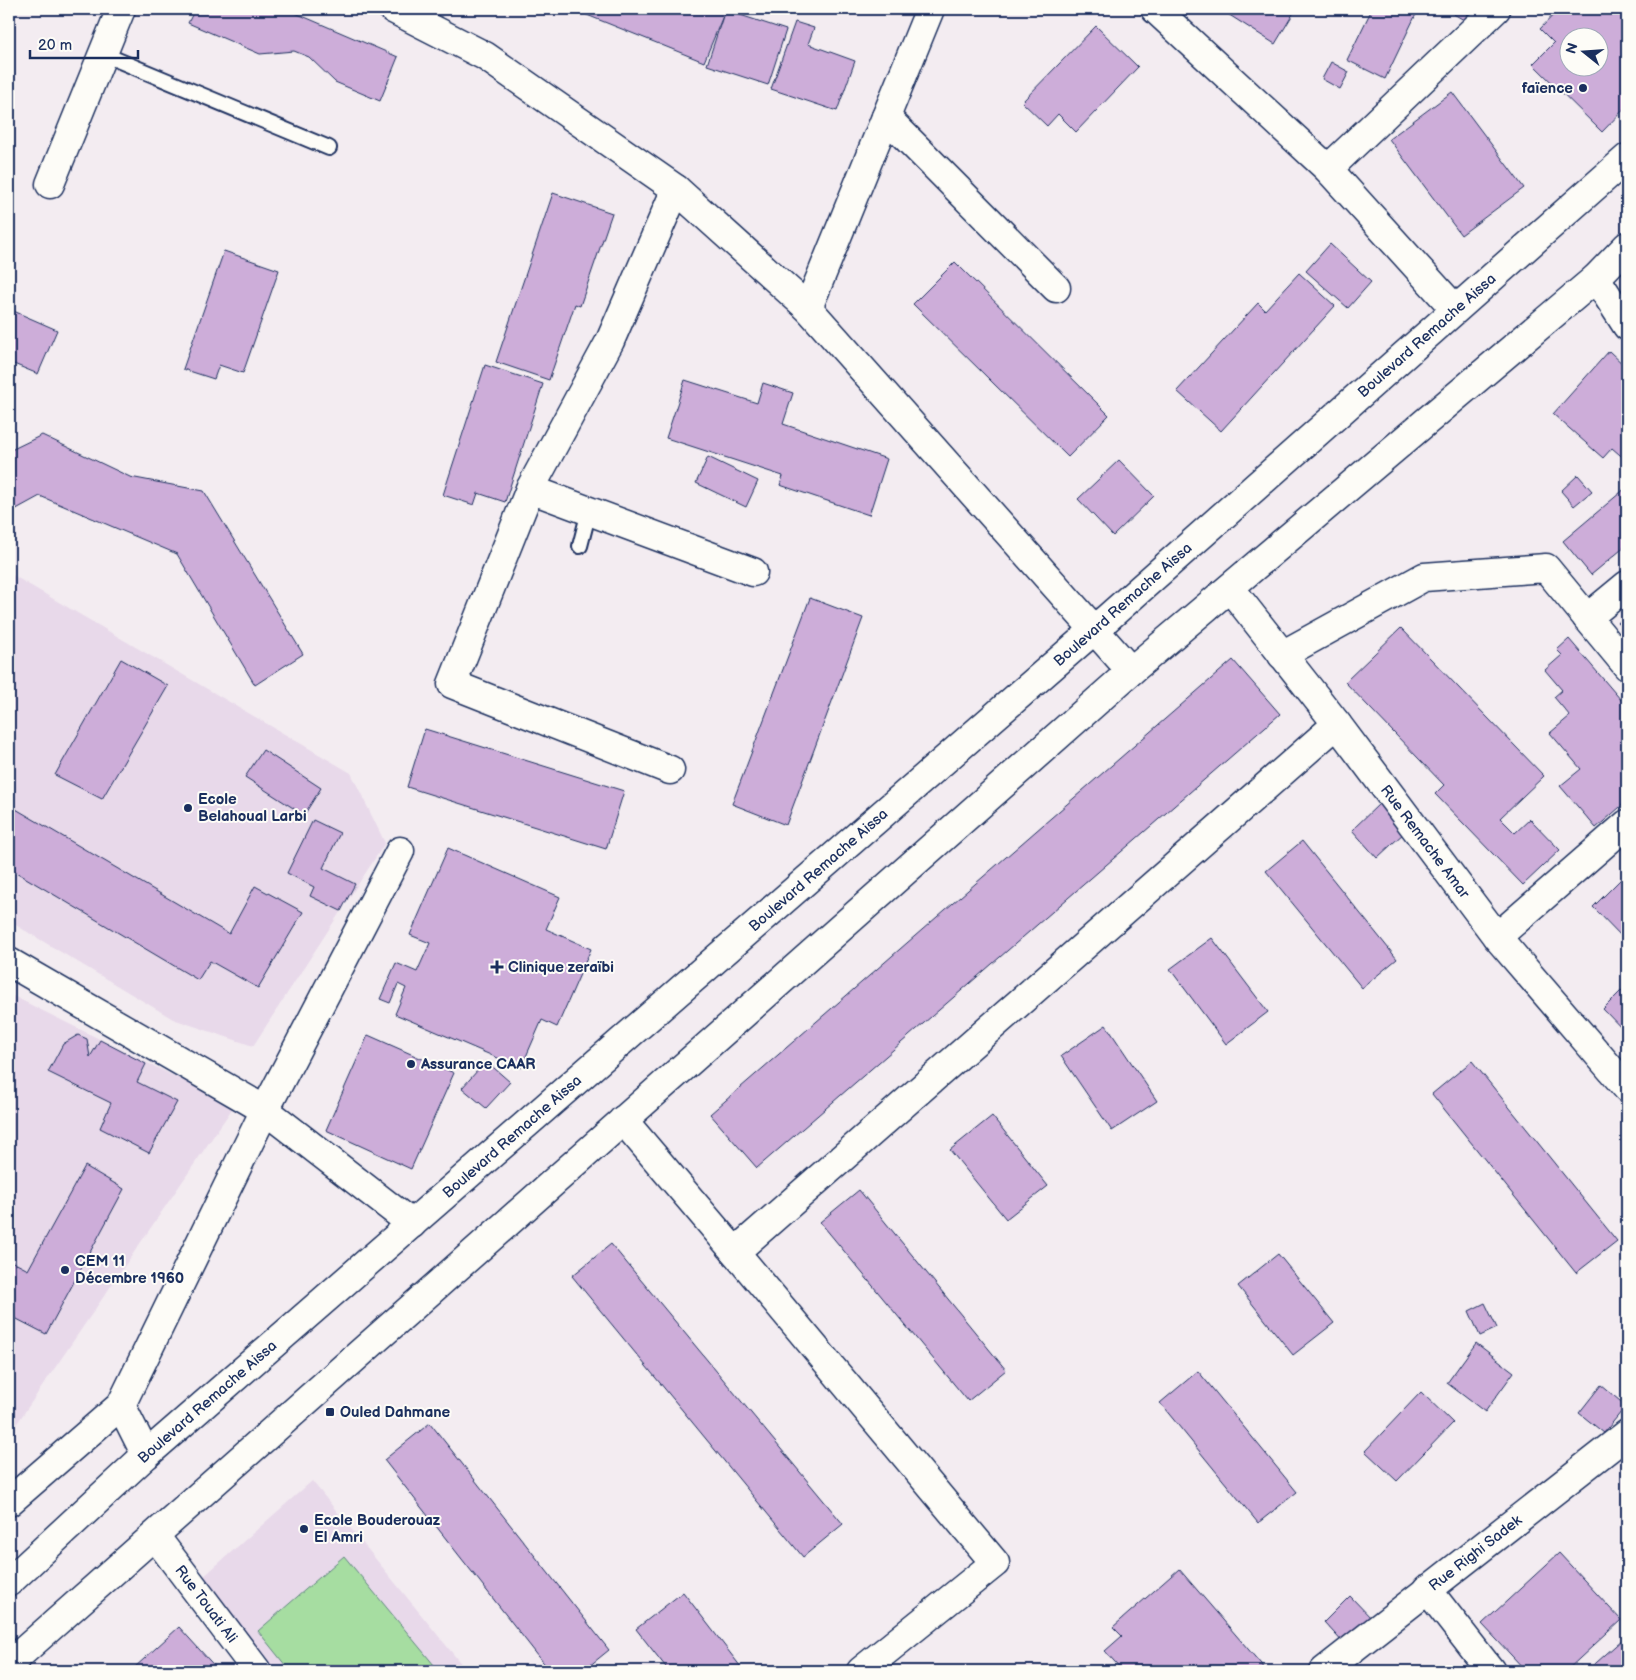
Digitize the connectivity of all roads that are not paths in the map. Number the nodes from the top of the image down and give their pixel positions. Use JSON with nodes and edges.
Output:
{"nodes":[{"id":1,"x":121,"y":9,"type":"edge"},
{"id":2,"x":393,"y":9,"type":"edge"},
{"id":3,"x":930,"y":9,"type":"edge"},
{"id":4,"x":1154,"y":9,"type":"edge"},
{"id":5,"x":1496,"y":9,"type":"edge"},
{"id":6,"x":103,"y":54,"type":"junction"},
{"id":7,"x":886,"y":117,"type":"junction"},
{"id":8,"x":329,"y":148,"type":"dead end"},
{"id":9,"x":1627,"y":158,"type":"edge"},
{"id":10,"x":1328,"y":169,"type":"junction"},
{"id":11,"x":50,"y":184,"type":"dead end"},
{"id":12,"x":676,"y":189,"type":"junction"},
{"id":13,"x":1627,"y":246,"type":"edge"},
{"id":14,"x":1596,"y":278,"type":"junction"},
{"id":15,"x":1056,"y":288,"type":"dead end"},
{"id":16,"x":808,"y":308,"type":"junction"},
{"id":17,"x":1455,"y":309,"type":"junction"},
{"id":18,"x":1627,"y":326,"type":"edge"},
{"id":19,"x":530,"y":489,"type":"junction"},
{"id":20,"x":589,"y":511,"type":"junction"},
{"id":21,"x":580,"y":546,"type":"dead end"},
{"id":22,"x":753,"y":572,"type":"dead end"},
{"id":23,"x":1627,"y":585,"type":"edge"},
{"id":24,"x":1230,"y":588,"type":"junction"},
{"id":25,"x":1587,"y":618,"type":"junction"},
{"id":26,"x":1094,"y":630,"type":"junction"},
{"id":27,"x":1282,"y":655,"type":"junction"},
{"id":28,"x":1627,"y":666,"type":"edge"},
{"id":29,"x":1131,"y":671,"type":"junction"},
{"id":30,"x":1337,"y":724,"type":"junction"},
{"id":31,"x":670,"y":770,"type":"dead end"},
{"id":32,"x":1627,"y":824,"type":"edge"},
{"id":33,"x":400,"y":851,"type":"dead end"},
{"id":34,"x":1497,"y":937,"type":"junction"},
{"id":35,"x":9,"y":962,"type":"edge"},
{"id":36,"x":1627,"y":1088,"type":"edge"},
{"id":37,"x":265,"y":1110,"type":"junction"},
{"id":38,"x":623,"y":1120,"type":"junction"},
{"id":39,"x":412,"y":1224,"type":"junction"},
{"id":40,"x":735,"y":1252,"type":"junction"},
{"id":41,"x":121,"y":1405,"type":"junction"},
{"id":42,"x":1627,"y":1434,"type":"edge"},
{"id":43,"x":146,"y":1455,"type":"junction"},
{"id":44,"x":9,"y":1502,"type":"edge"},
{"id":45,"x":155,"y":1536,"type":"junction"},
{"id":46,"x":9,"y":1582,"type":"edge"},
{"id":47,"x":1427,"y":1589,"type":"junction"},
{"id":48,"x":9,"y":1664,"type":"edge"},
{"id":49,"x":257,"y":1671,"type":"edge"},
{"id":50,"x":861,"y":1671,"type":"edge"},
{"id":51,"x":1324,"y":1671,"type":"edge"},
{"id":52,"x":1491,"y":1671,"type":"edge"}],
"edges":[{"from":1,"to":6,"type":"street"},
{"from":2,"to":12,"type":"street"},
{"from":3,"to":7,"type":"street"},
{"from":4,"to":10,"type":"street"},
{"from":5,"to":10,"type":"street"},
{"from":6,"to":8,"type":"lane"},
{"from":6,"to":11,"type":"street"},
{"from":7,"to":15,"type":"street"},
{"from":7,"to":16,"type":"street"},
{"from":9,"to":17,"type":"street","name":"Boulevard Remache Aissa"},
{"from":10,"to":17,"type":"street"},
{"from":12,"to":16,"type":"street"},
{"from":12,"to":19,"type":"street"},
{"from":13,"to":14,"type":"street"},
{"from":14,"to":18,"type":"street"},
{"from":14,"to":24,"type":"street"},
{"from":16,"to":26,"type":"street"},
{"from":17,"to":26,"type":"street","name":"Boulevard Remache Aissa"},
{"from":19,"to":20,"type":"street"},
{"from":19,"to":31,"type":"street"},
{"from":20,"to":21,"type":"lane"},
{"from":20,"to":22,"type":"street"},
{"from":23,"to":25,"type":"street"},
{"from":24,"to":27,"type":"street","name":"Rue Remache Amar"},
{"from":24,"to":29,"type":"street"},
{"from":25,"to":27,"type":"street"},
{"from":25,"to":28,"type":"street"},
{"from":26,"to":29,"type":"street"},
{"from":26,"to":39,"type":"street","name":"Boulevard Remache Aissa"},
{"from":27,"to":30,"type":"street","name":"Rue Remache Amar"},
{"from":29,"to":38,"type":"street"},
{"from":30,"to":34,"type":"street","name":"Rue Remache Amar"},
{"from":30,"to":40,"type":"street"},
{"from":32,"to":34,"type":"street"},
{"from":33,"to":37,"type":"street"},
{"from":34,"to":36,"type":"street","name":"Rue Remache Amar"},
{"from":35,"to":37,"type":"street"},
{"from":37,"to":39,"type":"street"},
{"from":37,"to":41,"type":"street"},
{"from":38,"to":40,"type":"street"},
{"from":38,"to":45,"type":"street"},
{"from":39,"to":43,"type":"street","name":"Boulevard Remache Aissa"},
{"from":40,"to":50,"type":"street"},
{"from":41,"to":43,"type":"street"},
{"from":41,"to":44,"type":"street"},
{"from":42,"to":47,"type":"street","name":"Rue Righi Sadek"},
{"from":43,"to":46,"type":"street","name":"Boulevard Remache Aissa"},
{"from":45,"to":48,"type":"street"},
{"from":45,"to":49,"type":"street","name":"Rue Touati Ali"},
{"from":47,"to":51,"type":"street","name":"Rue Righi Sadek"},
{"from":47,"to":52,"type":"street"}]}
